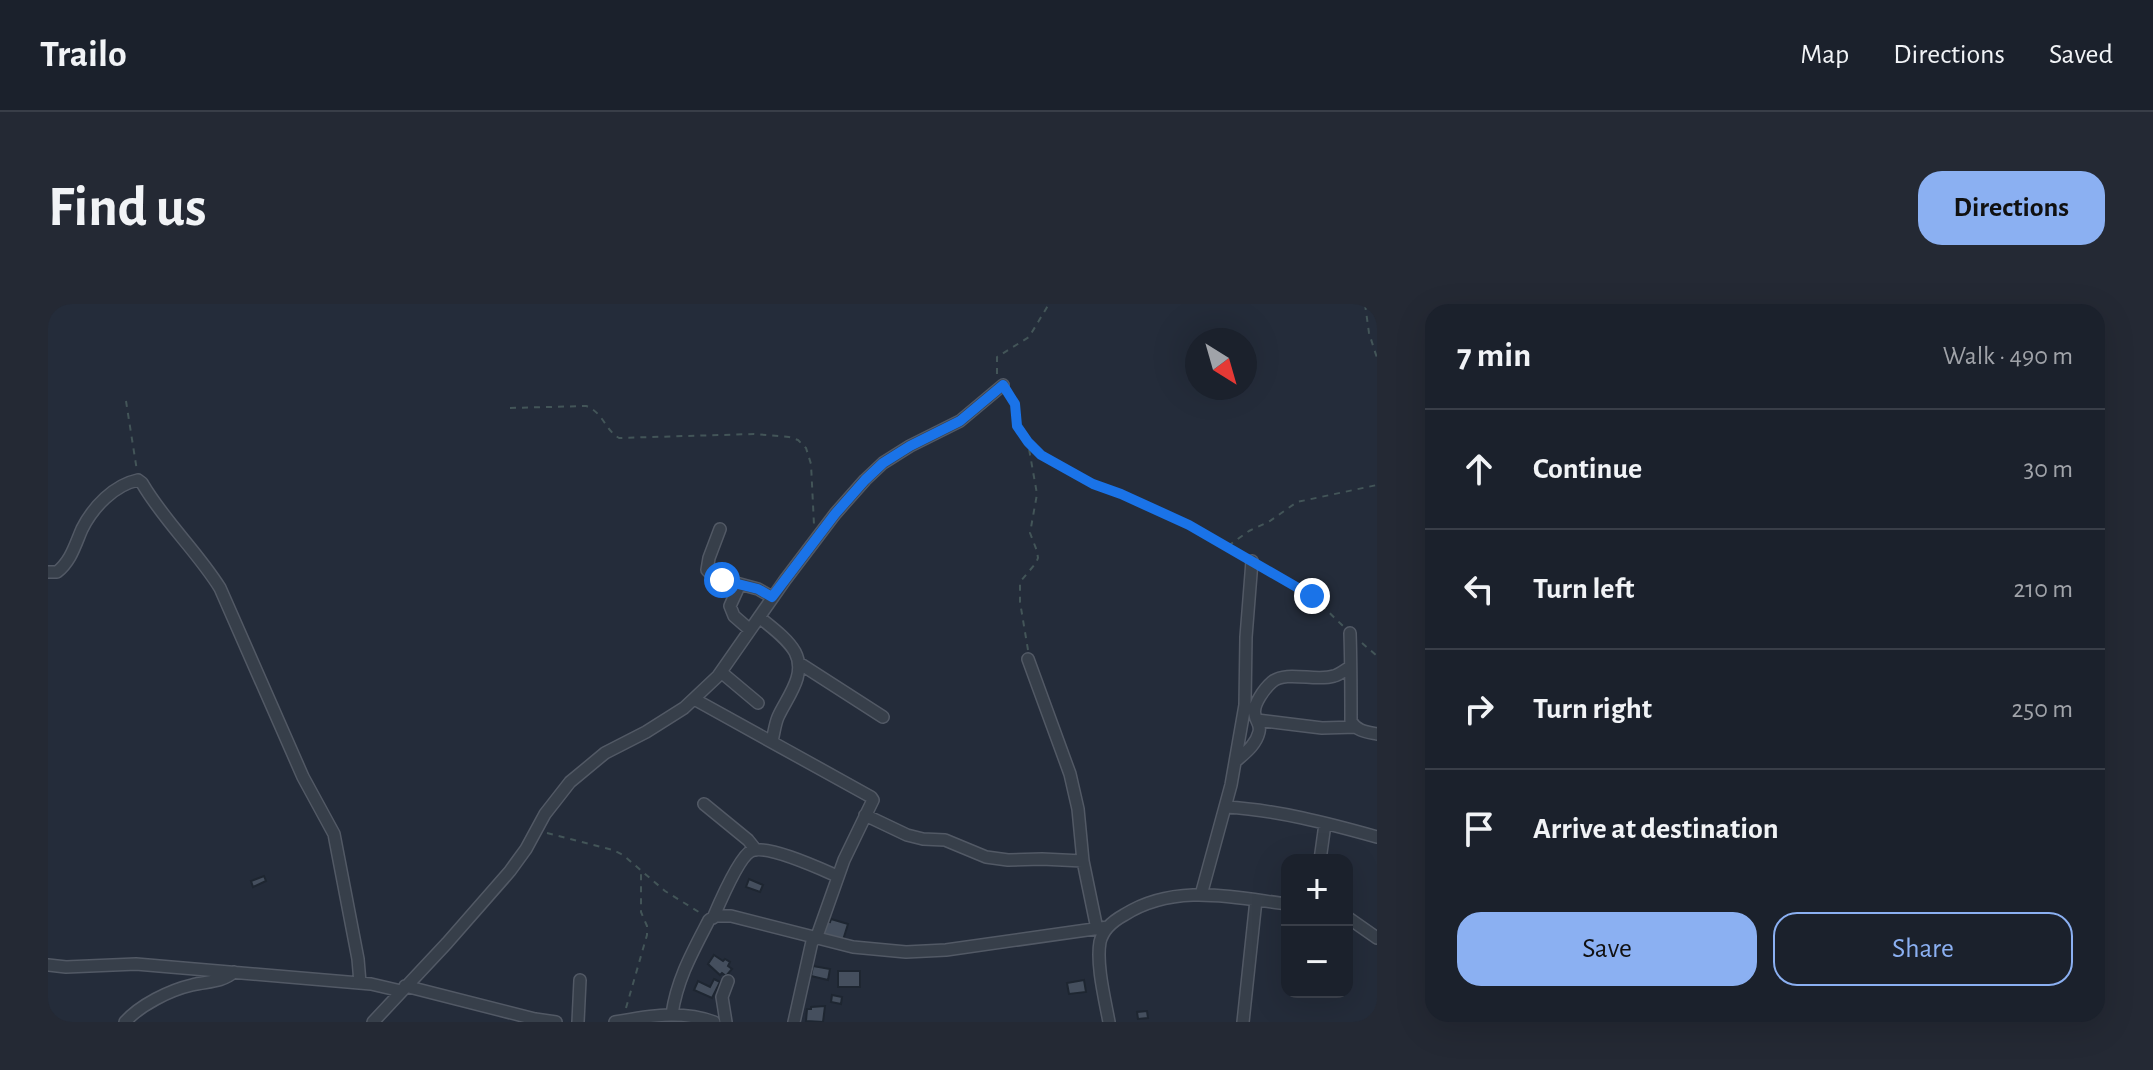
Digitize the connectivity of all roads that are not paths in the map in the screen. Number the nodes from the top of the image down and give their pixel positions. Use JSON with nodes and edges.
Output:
{"nodes":[{"id":1,"x":1003,"y":385,"type":"road end"},
{"id":2,"x":720,"y":529,"type":"dead end"},
{"id":3,"x":1252,"y":561,"type":"road end"},
{"id":4,"x":48,"y":572,"type":"edge"},
{"id":5,"x":740,"y":584,"type":"junction"},
{"id":6,"x":772,"y":597,"type":"junction"},
{"id":7,"x":759,"y":617,"type":"junction"},
{"id":8,"x":750,"y":630,"type":"junction"},
{"id":9,"x":1350,"y":633,"type":"road end"},
{"id":10,"x":1028,"y":659,"type":"road end"},
{"id":11,"x":799,"y":663,"type":"junction"},
{"id":12,"x":1350,"y":667,"type":"junction"},
{"id":13,"x":721,"y":672,"type":"junction"},
{"id":14,"x":694,"y":699,"type":"junction"},
{"id":15,"x":758,"y":703,"type":"dead end"},
{"id":16,"x":883,"y":717,"type":"dead end"},
{"id":17,"x":1257,"y":720,"type":"junction"},
{"id":18,"x":1356,"y":727,"type":"junction"},
{"id":19,"x":1377,"y":734,"type":"edge"},
{"id":20,"x":772,"y":741,"type":"junction"},
{"id":21,"x":1236,"y":761,"type":"junction"},
{"id":22,"x":704,"y":804,"type":"dead end"},
{"id":23,"x":1226,"y":807,"type":"junction"},
{"id":24,"x":865,"y":815,"type":"junction"},
{"id":25,"x":1325,"y":824,"type":"junction"},
{"id":26,"x":1377,"y":837,"type":"edge"},
{"id":27,"x":756,"y":850,"type":"junction"},
{"id":28,"x":1321,"y":854,"type":"edge"},
{"id":29,"x":1083,"y":861,"type":"junction"},
{"id":30,"x":837,"y":876,"type":"junction"},
{"id":31,"x":1201,"y":895,"type":"junction"},
{"id":32,"x":1256,"y":900,"type":"junction"},
{"id":33,"x":1281,"y":903,"type":"edge"},
{"id":34,"x":711,"y":919,"type":"junction"},
{"id":35,"x":1353,"y":921,"type":"edge"},
{"id":36,"x":1103,"y":928,"type":"junction"},
{"id":37,"x":814,"y":938,"type":"junction"},
{"id":38,"x":1377,"y":938,"type":"edge"},
{"id":39,"x":48,"y":965,"type":"edge"},
{"id":40,"x":234,"y":972,"type":"junction"},
{"id":41,"x":580,"y":980,"type":"dead end"},
{"id":42,"x":728,"y":981,"type":"dead end"},
{"id":43,"x":360,"y":983,"type":"junction"},
{"id":44,"x":403,"y":988,"type":"junction"},
{"id":45,"x":672,"y":1014,"type":"junction"},
{"id":46,"x":618,"y":1021,"type":"edge"},
{"id":47,"x":125,"y":1022,"type":"edge"},
{"id":48,"x":373,"y":1022,"type":"edge"},
{"id":49,"x":556,"y":1022,"type":"edge"},
{"id":50,"x":578,"y":1022,"type":"edge"},
{"id":51,"x":714,"y":1022,"type":"edge"},
{"id":52,"x":726,"y":1022,"type":"edge"},
{"id":53,"x":794,"y":1022,"type":"edge"},
{"id":54,"x":1109,"y":1022,"type":"edge"},
{"id":55,"x":1243,"y":1022,"type":"edge"}],
"edges":[{"from":1,"to":6,"type":"street"},
{"from":2,"to":5,"type":"street"},
{"from":3,"to":21,"type":"street"},
{"from":4,"to":43,"type":"street"},
{"from":5,"to":6,"type":"street"},
{"from":5,"to":8,"type":"street"},
{"from":6,"to":7,"type":"street"},
{"from":7,"to":8,"type":"street"},
{"from":7,"to":11,"type":"street"},
{"from":8,"to":13,"type":"street"},
{"from":9,"to":12,"type":"street"},
{"from":10,"to":29,"type":"street"},
{"from":11,"to":16,"type":"street"},
{"from":11,"to":20,"type":"street"},
{"from":12,"to":17,"type":"street"},
{"from":12,"to":18,"type":"street"},
{"from":13,"to":14,"type":"street"},
{"from":13,"to":15,"type":"street"},
{"from":14,"to":20,"type":"street"},
{"from":14,"to":44,"type":"street"},
{"from":17,"to":18,"type":"street"},
{"from":17,"to":21,"type":"street"},
{"from":18,"to":19,"type":"street"},
{"from":20,"to":24,"type":"street"},
{"from":21,"to":23,"type":"street"},
{"from":22,"to":27,"type":"street"},
{"from":23,"to":25,"type":"street"},
{"from":23,"to":31,"type":"street"},
{"from":24,"to":29,"type":"street"},
{"from":24,"to":30,"type":"street"},
{"from":25,"to":26,"type":"street"},
{"from":25,"to":28,"type":"street"},
{"from":27,"to":30,"type":"street"},
{"from":27,"to":34,"type":"street"},
{"from":29,"to":36,"type":"street"},
{"from":30,"to":37,"type":"street"},
{"from":31,"to":32,"type":"street"},
{"from":31,"to":36,"type":"street"},
{"from":32,"to":33,"type":"street"},
{"from":32,"to":55,"type":"street"},
{"from":34,"to":37,"type":"street"},
{"from":34,"to":45,"type":"street"},
{"from":35,"to":38,"type":"street"},
{"from":36,"to":37,"type":"street"},
{"from":36,"to":54,"type":"street"},
{"from":37,"to":53,"type":"street"},
{"from":39,"to":40,"type":"street"},
{"from":40,"to":43,"type":"street"},
{"from":40,"to":47,"type":"street"},
{"from":41,"to":50,"type":"street"},
{"from":42,"to":52,"type":"street"},
{"from":43,"to":44,"type":"street"},
{"from":44,"to":48,"type":"street"},
{"from":44,"to":49,"type":"street"},
{"from":45,"to":46,"type":"street"},
{"from":45,"to":51,"type":"street"}]}
